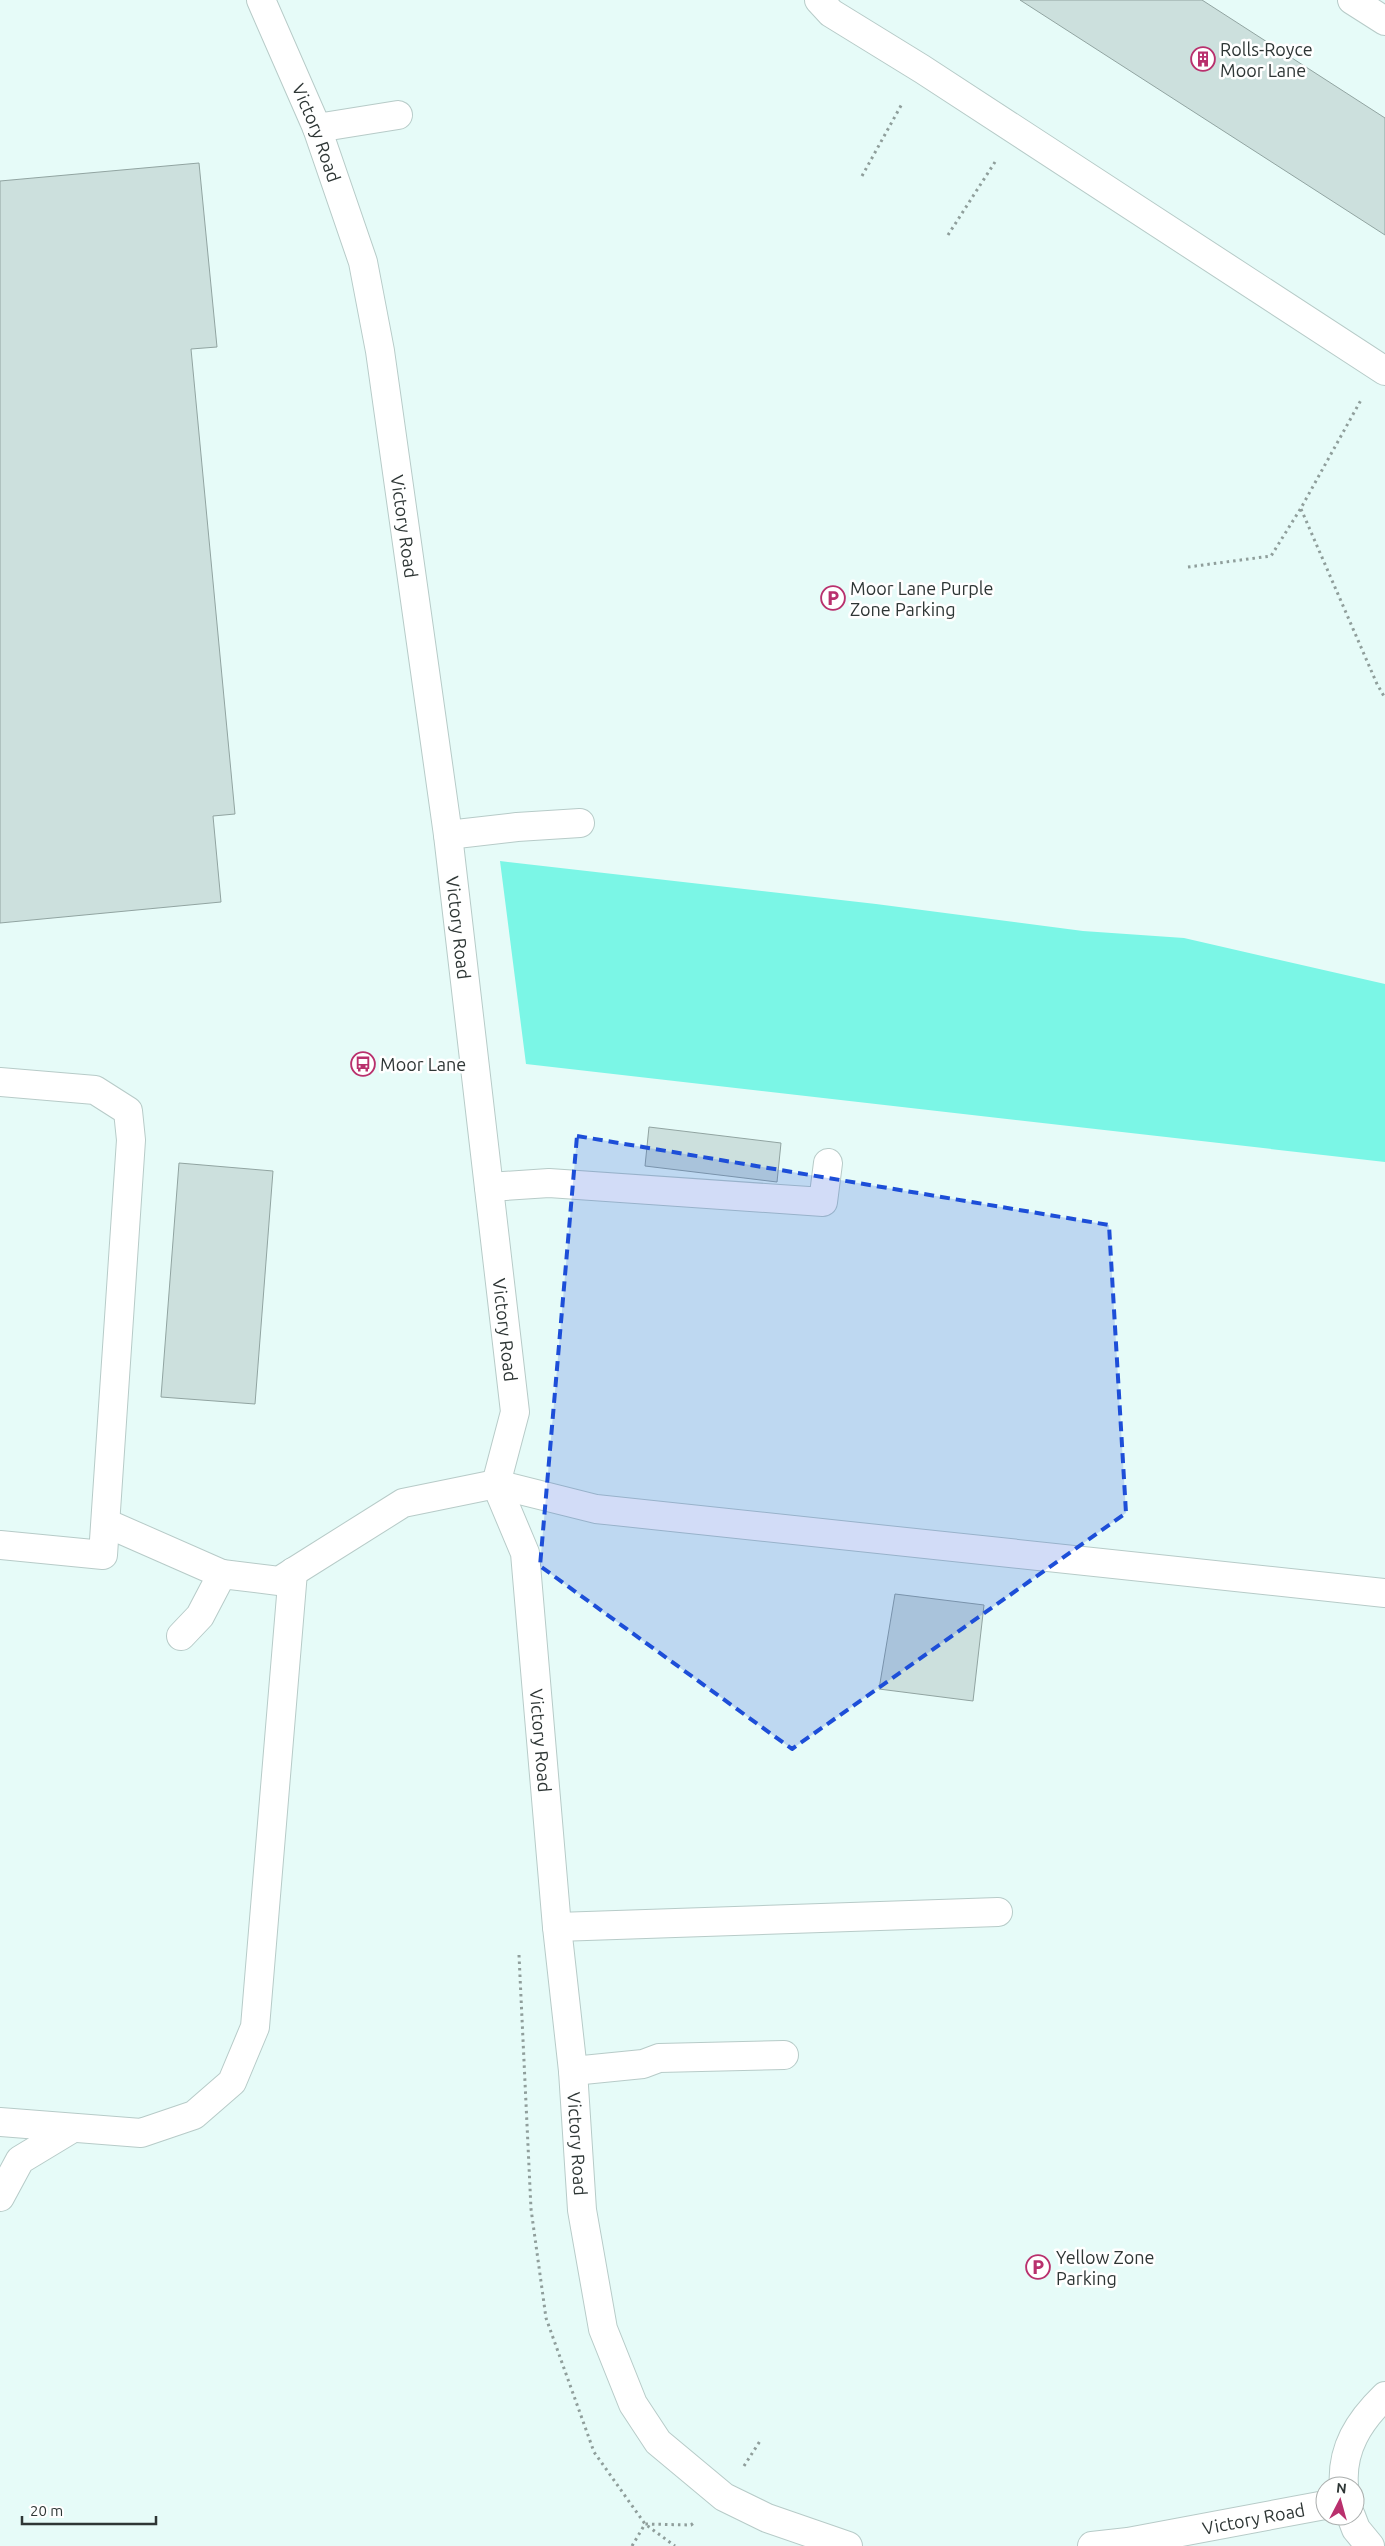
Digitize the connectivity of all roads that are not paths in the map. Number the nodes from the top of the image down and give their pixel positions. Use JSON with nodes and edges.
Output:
{"nodes":[{"id":1,"x":261,"y":0,"type":"edge"},
{"id":2,"x":819,"y":0,"type":"edge"},
{"id":3,"x":1352,"y":0,"type":"edge"},
{"id":4,"x":1385,"y":21,"type":"edge"},
{"id":5,"x":398,"y":115,"type":"dead end"},
{"id":6,"x":317,"y":128,"type":"junction"},
{"id":7,"x":1382,"y":369,"type":"edge"},
{"id":8,"x":580,"y":823,"type":"dead end"},
{"id":9,"x":448,"y":836,"type":"junction"},
{"id":10,"x":0,"y":1082,"type":"edge"},
{"id":11,"x":828,"y":1163,"type":"dead end"},
{"id":12,"x":489,"y":1187,"type":"junction"},
{"id":13,"x":496,"y":1484,"type":"junction"},
{"id":14,"x":106,"y":1523,"type":"junction"},
{"id":15,"x":0,"y":1545,"type":"edge"},
{"id":16,"x":293,"y":1572,"type":"junction"},
{"id":17,"x":222,"y":1574,"type":"junction"},
{"id":18,"x":1385,"y":1593,"type":"edge"},
{"id":19,"x":181,"y":1636,"type":"dead end"},
{"id":20,"x":998,"y":1912,"type":"dead end"},
{"id":21,"x":557,"y":1927,"type":"junction"},
{"id":22,"x":784,"y":2055,"type":"dead end"},
{"id":23,"x":573,"y":2071,"type":"junction"},
{"id":24,"x":0,"y":2122,"type":"edge"},
{"id":25,"x":72,"y":2128,"type":"junction"},
{"id":26,"x":0,"y":2197,"type":"edge"},
{"id":27,"x":1385,"y":2396,"type":"edge"},
{"id":28,"x":1343,"y":2476,"type":"edge"},
{"id":29,"x":1315,"y":2507,"type":"edge"},
{"id":30,"x":1355,"y":2526,"type":"edge"},
{"id":31,"x":848,"y":2546,"type":"edge"},
{"id":32,"x":1092,"y":2546,"type":"edge"},
{"id":33,"x":1370,"y":2546,"type":"edge"}],
"edges":[{"from":1,"to":6,"type":"street","name":"Victory Road"},
{"from":2,"to":7,"type":"street"},
{"from":3,"to":4,"type":"street"},
{"from":5,"to":6,"type":"street"},
{"from":6,"to":9,"type":"street","name":"Victory Road"},
{"from":8,"to":9,"type":"street"},
{"from":9,"to":12,"type":"street","name":"Victory Road"},
{"from":10,"to":14,"type":"street"},
{"from":11,"to":12,"type":"street"},
{"from":12,"to":13,"type":"street","name":"Victory Road"},
{"from":13,"to":16,"type":"street"},
{"from":13,"to":18,"type":"street"},
{"from":13,"to":21,"type":"street","name":"Victory Road"},
{"from":14,"to":15,"type":"street"},
{"from":14,"to":17,"type":"street"},
{"from":16,"to":17,"type":"street"},
{"from":16,"to":25,"type":"street"},
{"from":17,"to":19,"type":"street"},
{"from":20,"to":21,"type":"street"},
{"from":21,"to":23,"type":"street","name":"Victory Road"},
{"from":22,"to":23,"type":"street"},
{"from":23,"to":31,"type":"street","name":"Victory Road"},
{"from":24,"to":25,"type":"street"},
{"from":25,"to":26,"type":"street"},
{"from":27,"to":28,"type":"street"},
{"from":29,"to":32,"type":"street","name":"Victory Road"},
{"from":30,"to":33,"type":"street"}]}
